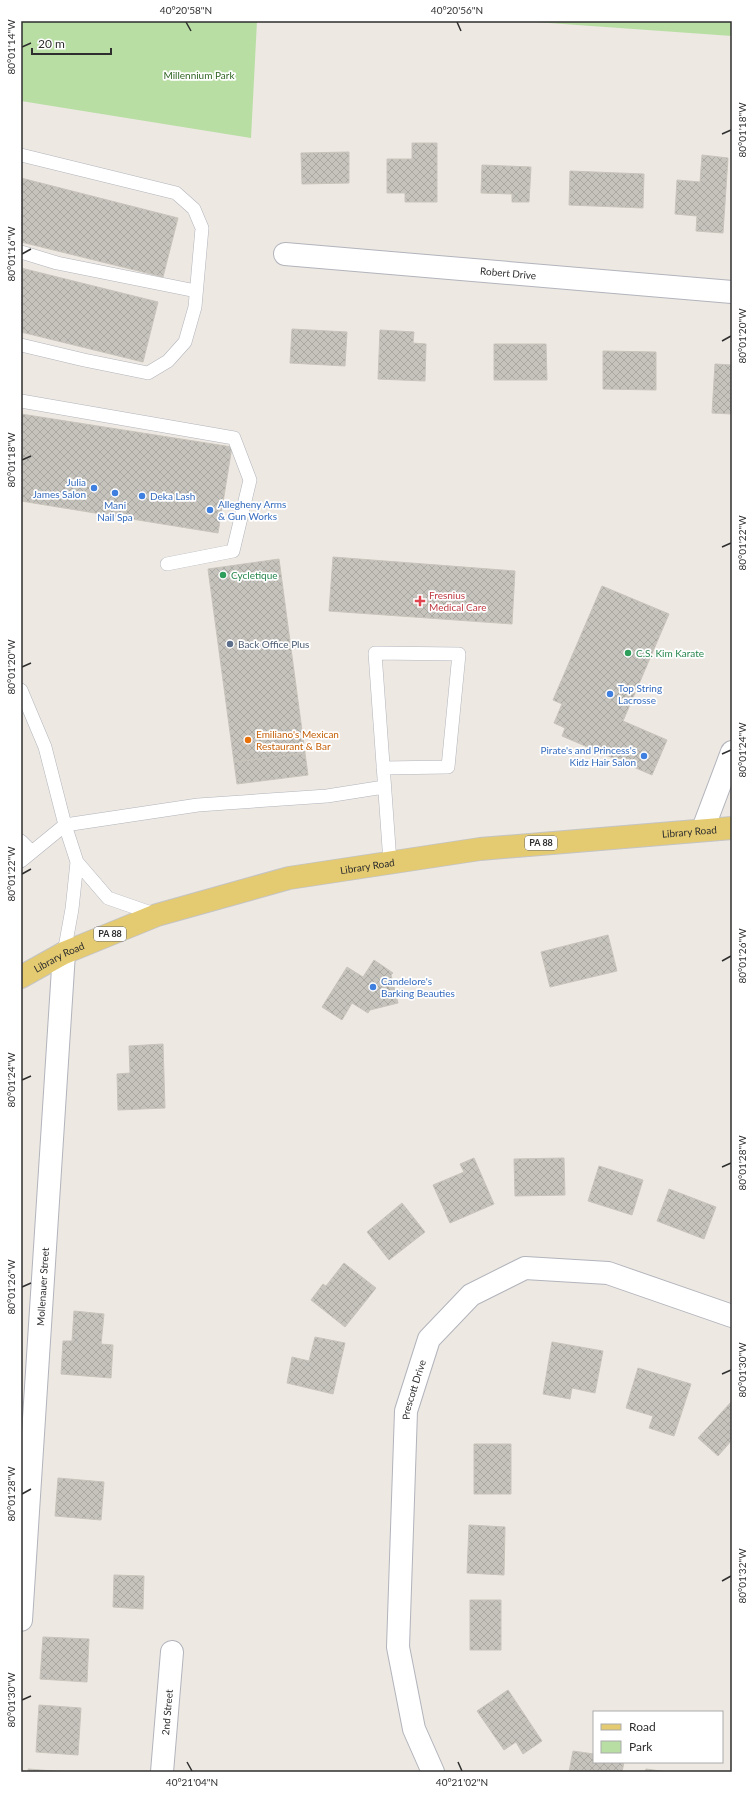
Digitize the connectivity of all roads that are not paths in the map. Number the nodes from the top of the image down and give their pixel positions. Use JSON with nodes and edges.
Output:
{"nodes":[{"id":1,"x":21,"y":156,"type":"edge"},
{"id":2,"x":21,"y":252,"type":"edge"},
{"id":3,"x":285,"y":254,"type":"dead end"},
{"id":4,"x":196,"y":291,"type":"junction"},
{"id":5,"x":732,"y":292,"type":"edge"},
{"id":6,"x":21,"y":345,"type":"edge"},
{"id":7,"x":21,"y":401,"type":"edge"},
{"id":8,"x":167,"y":564,"type":"dead end"},
{"id":9,"x":21,"y":690,"type":"edge"},
{"id":10,"x":732,"y":752,"type":"edge"},
{"id":11,"x":382,"y":768,"type":"junction"},
{"id":12,"x":384,"y":786,"type":"junction"},
{"id":13,"x":65,"y":825,"type":"junction"},
{"id":14,"x":732,"y":828,"type":"edge"},
{"id":15,"x":703,"y":829,"type":"junction"},
{"id":16,"x":21,"y":841,"type":"edge"},
{"id":17,"x":32,"y":852,"type":"junction"},
{"id":18,"x":21,"y":861,"type":"edge"},
{"id":19,"x":77,"y":862,"type":"junction"},
{"id":20,"x":390,"y":862,"type":"junction"},
{"id":21,"x":157,"y":914,"type":"junction"},
{"id":22,"x":64,"y":953,"type":"junction"},
{"id":23,"x":21,"y":977,"type":"edge"},
{"id":24,"x":732,"y":1316,"type":"edge"},
{"id":25,"x":21,"y":1620,"type":"edge"},
{"id":26,"x":172,"y":1652,"type":"dead end"},
{"id":27,"x":162,"y":1772,"type":"edge"},
{"id":28,"x":433,"y":1772,"type":"edge"}],
"edges":[{"from":1,"to":4,"type":"lane"},
{"from":2,"to":4,"type":"lane"},
{"from":3,"to":5,"type":"street","name":"Robert Drive"},
{"from":4,"to":6,"type":"lane"},
{"from":7,"to":8,"type":"lane"},
{"from":9,"to":13,"type":"lane"},
{"from":10,"to":15,"type":"street"},
{"from":11,"to":11,"type":"lane"},
{"from":11,"to":12,"type":"lane"},
{"from":12,"to":13,"type":"lane"},
{"from":12,"to":20,"type":"lane"},
{"from":13,"to":17,"type":"lane"},
{"from":13,"to":19,"type":"lane"},
{"from":14,"to":15,"type":"main road","name":"Library Road","number":"PA 88"},
{"from":15,"to":20,"type":"main road","name":"Library Road","number":"PA 88"},
{"from":16,"to":17,"type":"lane"},
{"from":17,"to":18,"type":"lane"},
{"from":19,"to":21,"type":"lane"},
{"from":19,"to":22,"type":"lane"},
{"from":20,"to":21,"type":"main road","name":"Library Road","number":"PA 88"},
{"from":21,"to":22,"type":"main road","name":"Library Road","number":"PA 88"},
{"from":22,"to":23,"type":"main road","name":"Library Road","number":"PA 88"},
{"from":22,"to":25,"type":"street","name":"Mollenauer Street"},
{"from":24,"to":28,"type":"street","name":"Prescott Drive"},
{"from":26,"to":27,"type":"street","name":"2nd Street"}]}
